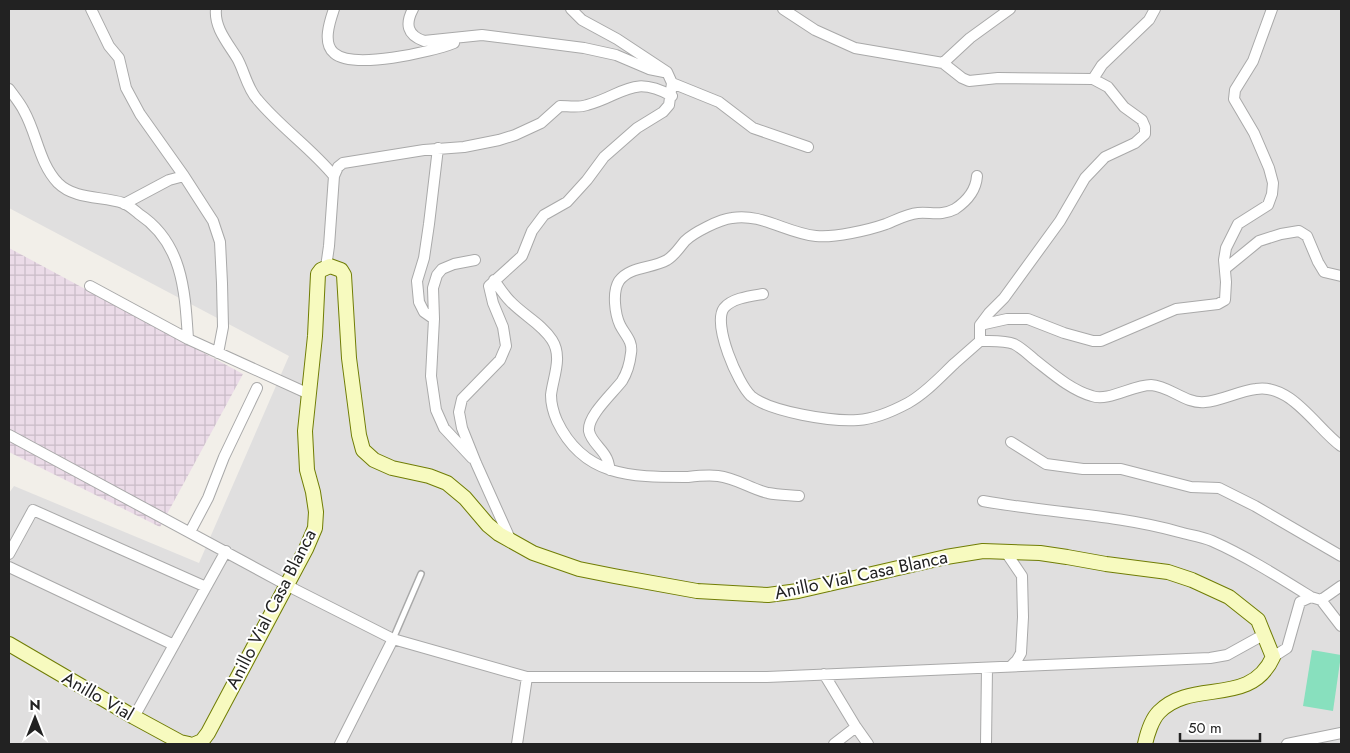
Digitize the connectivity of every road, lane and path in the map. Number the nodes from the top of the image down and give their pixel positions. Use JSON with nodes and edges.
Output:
{"nodes":[{"id":1,"x":91,"y":9,"type":"edge"},
{"id":2,"x":216,"y":9,"type":"edge"},
{"id":3,"x":334,"y":9,"type":"edge"},
{"id":4,"x":413,"y":9,"type":"edge"},
{"id":5,"x":571,"y":9,"type":"edge"},
{"id":6,"x":783,"y":9,"type":"edge"},
{"id":7,"x":1010,"y":9,"type":"edge"},
{"id":8,"x":1155,"y":9,"type":"edge"},
{"id":9,"x":1272,"y":9,"type":"edge"},
{"id":10,"x":463,"y":37,"type":"junction"},
{"id":11,"x":944,"y":63,"type":"junction"},
{"id":12,"x":667,"y":72,"type":"junction"},
{"id":13,"x":1094,"y":79,"type":"junction"},
{"id":14,"x":672,"y":83,"type":"junction"},
{"id":15,"x":9,"y":89,"type":"edge"},
{"id":16,"x":672,"y":96,"type":"junction"},
{"id":17,"x":808,"y":147,"type":"dead end"},
{"id":18,"x":438,"y":148,"type":"junction"},
{"id":19,"x":184,"y":176,"type":"junction"},
{"id":20,"x":334,"y":176,"type":"junction"},
{"id":21,"x":977,"y":176,"type":"dead end"},
{"id":22,"x":124,"y":204,"type":"junction"},
{"id":23,"x":475,"y":260,"type":"dead end"},
{"id":24,"x":326,"y":267,"type":"junction"},
{"id":25,"x":1226,"y":268,"type":"junction"},
{"id":26,"x":1341,"y":276,"type":"edge"},
{"id":27,"x":494,"y":280,"type":"junction"},
{"id":28,"x":90,"y":286,"type":"dead end"},
{"id":29,"x":763,"y":294,"type":"dead end"},
{"id":30,"x":434,"y":319,"type":"junction"},
{"id":31,"x":980,"y":325,"type":"junction"},
{"id":32,"x":188,"y":340,"type":"junction"},
{"id":33,"x":980,"y":341,"type":"junction"},
{"id":34,"x":218,"y":353,"type":"junction"},
{"id":35,"x":256,"y":388,"type":"dead end"},
{"id":36,"x":309,"y":394,"type":"junction"},
{"id":37,"x":9,"y":435,"type":"edge"},
{"id":38,"x":1011,"y":442,"type":"dead end"},
{"id":39,"x":1341,"y":446,"type":"edge"},
{"id":40,"x":476,"y":463,"type":"junction"},
{"id":41,"x":610,"y":470,"type":"junction"},
{"id":42,"x":799,"y":496,"type":"dead end"},
{"id":43,"x":983,"y":501,"type":"dead end"},
{"id":44,"x":190,"y":532,"type":"junction"},
{"id":45,"x":512,"y":542,"type":"junction"},
{"id":46,"x":226,"y":551,"type":"junction"},
{"id":47,"x":1005,"y":551,"type":"junction"},
{"id":48,"x":9,"y":554,"type":"edge"},
{"id":49,"x":1341,"y":556,"type":"edge"},
{"id":50,"x":9,"y":567,"type":"edge"},
{"id":51,"x":421,"y":574,"type":"dead end"},
{"id":52,"x":286,"y":583,"type":"junction"},
{"id":53,"x":1341,"y":586,"type":"edge"},
{"id":54,"x":206,"y":587,"type":"junction"},
{"id":55,"x":1316,"y":598,"type":"junction"},
{"id":56,"x":1341,"y":626,"type":"edge"},
{"id":57,"x":1265,"y":634,"type":"junction"},
{"id":58,"x":393,"y":639,"type":"junction"},
{"id":59,"x":9,"y":644,"type":"edge"},
{"id":60,"x":174,"y":645,"type":"junction"},
{"id":61,"x":1273,"y":657,"type":"junction"},
{"id":62,"x":1011,"y":666,"type":"junction"},
{"id":63,"x":987,"y":668,"type":"junction"},
{"id":64,"x":824,"y":674,"type":"junction"},
{"id":65,"x":527,"y":678,"type":"junction"},
{"id":66,"x":134,"y":717,"type":"junction"},
{"id":67,"x":856,"y":728,"type":"junction"},
{"id":68,"x":1341,"y":733,"type":"edge"},
{"id":69,"x":836,"y":742,"type":"edge"},
{"id":70,"x":189,"y":744,"type":"edge"},
{"id":71,"x":195,"y":744,"type":"edge"},
{"id":72,"x":340,"y":744,"type":"edge"},
{"id":73,"x":517,"y":744,"type":"edge"},
{"id":74,"x":826,"y":744,"type":"edge"},
{"id":75,"x":868,"y":744,"type":"edge"},
{"id":76,"x":986,"y":744,"type":"edge"},
{"id":77,"x":1145,"y":744,"type":"edge"},
{"id":78,"x":1287,"y":744,"type":"edge"}],
"edges":[{"from":1,"to":19,"type":"street"},
{"from":2,"to":20,"type":"street"},
{"from":3,"to":10,"type":"street"},
{"from":4,"to":10,"type":"street"},
{"from":5,"to":12,"type":"street"},
{"from":6,"to":11,"type":"street"},
{"from":7,"to":11,"type":"street"},
{"from":8,"to":13,"type":"street"},
{"from":9,"to":25,"type":"street"},
{"from":10,"to":12,"type":"street"},
{"from":11,"to":13,"type":"street"},
{"from":12,"to":14,"type":"street"},
{"from":13,"to":31,"type":"street"},
{"from":14,"to":16,"type":"street"},
{"from":14,"to":17,"type":"street"},
{"from":15,"to":22,"type":"street"},
{"from":16,"to":18,"type":"street"},
{"from":16,"to":27,"type":"street"},
{"from":18,"to":20,"type":"street"},
{"from":18,"to":30,"type":"street"},
{"from":19,"to":22,"type":"street"},
{"from":19,"to":34,"type":"street"},
{"from":20,"to":24,"type":"street"},
{"from":21,"to":41,"type":"street"},
{"from":22,"to":32,"type":"street"},
{"from":23,"to":30,"type":"street"},
{"from":24,"to":36,"type":"main road","name":"Anillo Vial Casa Blanca"},
{"from":24,"to":45,"type":"main road","name":"Anillo Vial Casa Blanca"},
{"from":25,"to":26,"type":"street"},
{"from":25,"to":31,"type":"street"},
{"from":27,"to":40,"type":"street"},
{"from":27,"to":41,"type":"street"},
{"from":28,"to":32,"type":"street"},
{"from":29,"to":33,"type":"street"},
{"from":30,"to":40,"type":"street"},
{"from":31,"to":33,"type":"street"},
{"from":32,"to":34,"type":"street"},
{"from":33,"to":39,"type":"street"},
{"from":34,"to":36,"type":"street"},
{"from":35,"to":44,"type":"street"},
{"from":36,"to":52,"type":"main road","name":"Anillo Vial Casa Blanca"},
{"from":37,"to":44,"type":"street"},
{"from":38,"to":49,"type":"street"},
{"from":40,"to":45,"type":"street"},
{"from":41,"to":42,"type":"street"},
{"from":43,"to":55,"type":"street"},
{"from":44,"to":46,"type":"street"},
{"from":45,"to":47,"type":"main road","name":"Anillo Vial Casa Blanca"},
{"from":46,"to":52,"type":"street"},
{"from":46,"to":54,"type":"street"},
{"from":47,"to":57,"type":"main road","name":"Anillo Vial Casa Blanca"},
{"from":47,"to":62,"type":"street"},
{"from":48,"to":54,"type":"street"},
{"from":50,"to":60,"type":"street"},
{"from":51,"to":58,"type":"lane"},
{"from":52,"to":58,"type":"street"},
{"from":52,"to":71,"type":"main road","name":"Anillo Vial Casa Blanca"},
{"from":53,"to":55,"type":"street"},
{"from":54,"to":60,"type":"street"},
{"from":55,"to":56,"type":"street"},
{"from":55,"to":61,"type":"street"},
{"from":57,"to":61,"type":"main road","name":"Anillo Vial Casa Blanca"},
{"from":57,"to":62,"type":"street"},
{"from":58,"to":65,"type":"street"},
{"from":58,"to":72,"type":"street"},
{"from":59,"to":66,"type":"main road","name":"Anillo Vial"},
{"from":60,"to":66,"type":"street"},
{"from":61,"to":77,"type":"main road"},
{"from":62,"to":63,"type":"street"},
{"from":63,"to":64,"type":"street"},
{"from":63,"to":76,"type":"street"},
{"from":64,"to":65,"type":"street"},
{"from":64,"to":67,"type":"street"},
{"from":65,"to":73,"type":"street"},
{"from":66,"to":70,"type":"main road","name":"Anillo Vial"},
{"from":67,"to":69,"type":"street"},
{"from":67,"to":75,"type":"street"},
{"from":68,"to":78,"type":"street"},
{"from":69,"to":74,"type":"street"}]}
